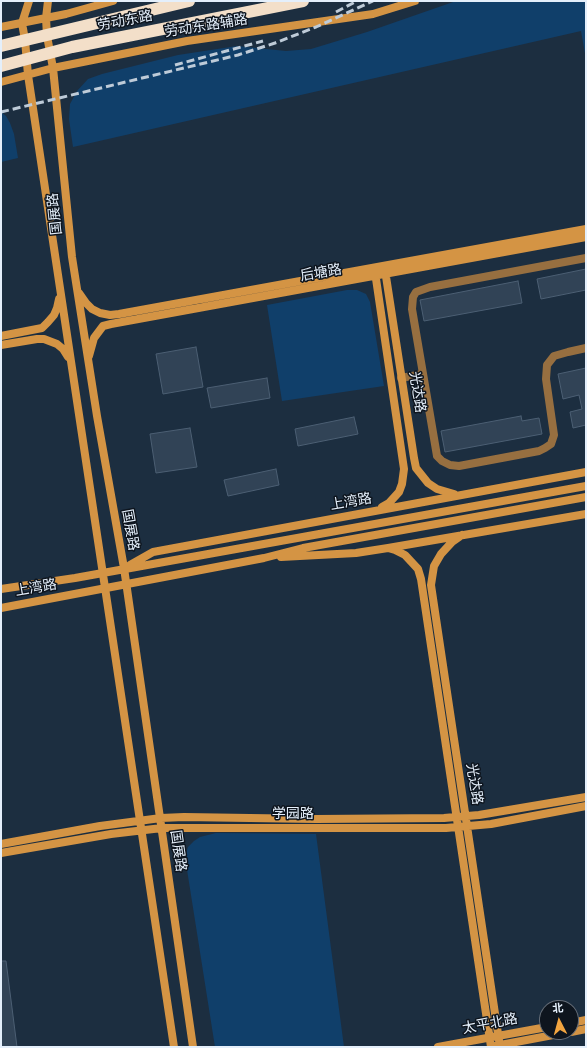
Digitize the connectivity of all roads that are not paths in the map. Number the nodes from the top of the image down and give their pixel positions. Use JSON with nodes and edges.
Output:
{"nodes":[{"id":1,"x":29,"y":1,"type":"edge"},
{"id":2,"x":48,"y":1,"type":"edge"},
{"id":3,"x":113,"y":1,"type":"edge"},
{"id":4,"x":189,"y":1,"type":"edge"},
{"id":5,"x":303,"y":1,"type":"edge"},
{"id":6,"x":415,"y":1,"type":"edge"},
{"id":7,"x":46,"y":18,"type":"junction"},
{"id":8,"x":22,"y":23,"type":"junction"},
{"id":9,"x":1,"y":28,"type":"edge"},
{"id":10,"x":47,"y":36,"type":"junction"},
{"id":11,"x":25,"y":40,"type":"junction"},
{"id":12,"x":1,"y":46,"type":"edge"},
{"id":13,"x":49,"y":53,"type":"junction"},
{"id":14,"x":26,"y":59,"type":"junction"},
{"id":15,"x":1,"y":66,"type":"edge"},
{"id":16,"x":53,"y":68,"type":"junction"},
{"id":17,"x":28,"y":74,"type":"junction"},
{"id":18,"x":1,"y":82,"type":"edge"},
{"id":19,"x":586,"y":229,"type":"edge"},
{"id":20,"x":586,"y":237,"type":"edge"},
{"id":21,"x":586,"y":258,"type":"edge"},
{"id":22,"x":375,"y":267,"type":"junction"},
{"id":23,"x":385,"y":270,"type":"junction"},
{"id":24,"x":376,"y":276,"type":"junction"},
{"id":25,"x":77,"y":288,"type":"junction"},
{"id":26,"x":60,"y":292,"type":"junction"},
{"id":27,"x":1,"y":336,"type":"edge"},
{"id":28,"x":1,"y":345,"type":"edge"},
{"id":29,"x":586,"y":348,"type":"edge"},
{"id":30,"x":89,"y":365,"type":"junction"},
{"id":31,"x":72,"y":368,"type":"junction"},
{"id":32,"x":423,"y":374,"type":"junction"},
{"id":33,"x":401,"y":378,"type":"junction"},
{"id":34,"x":586,"y":472,"type":"edge"},
{"id":35,"x":583,"y":486,"type":"edge"},
{"id":36,"x":461,"y":494,"type":"junction"},
{"id":37,"x":584,"y":497,"type":"edge"},
{"id":38,"x":376,"y":510,"type":"junction"},
{"id":39,"x":586,"y":514,"type":"edge"},
{"id":40,"x":462,"y":535,"type":"junction"},
{"id":41,"x":388,"y":548,"type":"junction"},
{"id":42,"x":264,"y":558,"type":"junction"},
{"id":43,"x":124,"y":568,"type":"junction"},
{"id":44,"x":102,"y":572,"type":"junction"},
{"id":45,"x":126,"y":584,"type":"junction"},
{"id":46,"x":105,"y":588,"type":"junction"},
{"id":47,"x":1,"y":589,"type":"edge"},
{"id":48,"x":1,"y":608,"type":"edge"},
{"id":49,"x":586,"y":797,"type":"edge"},
{"id":50,"x":586,"y":806,"type":"edge"},
{"id":51,"x":466,"y":817,"type":"junction"},
{"id":52,"x":161,"y":818,"type":"junction"},
{"id":53,"x":457,"y":818,"type":"junction"},
{"id":54,"x":139,"y":820,"type":"junction"},
{"id":55,"x":467,"y":826,"type":"junction"},
{"id":56,"x":458,"y":827,"type":"junction"},
{"id":57,"x":162,"y":828,"type":"junction"},
{"id":58,"x":141,"y":829,"type":"junction"},
{"id":59,"x":1,"y":844,"type":"edge"},
{"id":60,"x":1,"y":853,"type":"edge"},
{"id":61,"x":539,"y":1028,"type":"edge"},
{"id":62,"x":498,"y":1036,"type":"junction"},
{"id":63,"x":489,"y":1037,"type":"junction"},
{"id":64,"x":539,"y":1038,"type":"edge"},
{"id":65,"x":500,"y":1046,"type":"edge"},
{"id":66,"x":174,"y":1047,"type":"edge"},
{"id":67,"x":193,"y":1047,"type":"edge"},
{"id":68,"x":438,"y":1047,"type":"edge"},
{"id":69,"x":490,"y":1047,"type":"edge"}],
"edges":[{"from":1,"to":8,"type":"main road"},
{"from":2,"to":7,"type":"main road","name":"国展路"},
{"from":3,"to":7,"type":"main road"},
{"from":4,"to":10,"type":"highway","name":"劳动东路"},
{"from":5,"to":13,"type":"highway","name":"劳动东路"},
{"from":6,"to":16,"type":"main road","name":"劳动东路辅路"},
{"from":7,"to":8,"type":"main road"},
{"from":7,"to":10,"type":"main road","name":"国展路"},
{"from":8,"to":9,"type":"main road"},
{"from":8,"to":11,"type":"main road","name":"国展路"},
{"from":10,"to":11,"type":"highway","name":"劳动东路"},
{"from":10,"to":13,"type":"main road","name":"国展路"},
{"from":11,"to":12,"type":"highway","name":"劳动东路"},
{"from":11,"to":14,"type":"main road","name":"国展路"},
{"from":13,"to":14,"type":"highway","name":"劳动东路"},
{"from":13,"to":16,"type":"main road","name":"国展路"},
{"from":14,"to":15,"type":"highway","name":"劳动东路"},
{"from":14,"to":17,"type":"main road","name":"国展路"},
{"from":16,"to":17,"type":"main road","name":"劳动东路辅路"},
{"from":16,"to":25,"type":"main road","name":"国展路"},
{"from":17,"to":18,"type":"main road","name":"劳动东路辅路"},
{"from":17,"to":26,"type":"main road","name":"国展路"},
{"from":19,"to":23,"type":"main road","name":"后塘路"},
{"from":20,"to":23,"type":"main road","name":"后塘路"},
{"from":21,"to":32,"type":"street"},
{"from":22,"to":23,"type":"main road","name":"后塘路"},
{"from":22,"to":24,"type":"main road","name":"光达路"},
{"from":22,"to":25,"type":"main road","name":"后塘路"},
{"from":23,"to":24,"type":"main road","name":"后塘路"},
{"from":23,"to":33,"type":"main road","name":"光达路"},
{"from":24,"to":30,"type":"main road","name":"后塘路"},
{"from":24,"to":38,"type":"main road","name":"光达路"},
{"from":25,"to":30,"type":"main road","name":"国展路"},
{"from":26,"to":27,"type":"main road"},
{"from":26,"to":31,"type":"main road","name":"国展路"},
{"from":28,"to":31,"type":"main road"},
{"from":29,"to":32,"type":"street"},
{"from":30,"to":43,"type":"main road","name":"国展路"},
{"from":31,"to":44,"type":"main road","name":"国展路"},
{"from":32,"to":33,"type":"street"},
{"from":33,"to":36,"type":"main road","name":"光达路"},
{"from":34,"to":36,"type":"main road","name":"上湾路"},
{"from":35,"to":43,"type":"main road","name":"上湾路"},
{"from":36,"to":38,"type":"main road","name":"上湾路"},
{"from":37,"to":42,"type":"main road","name":"上湾路"},
{"from":38,"to":43,"type":"main road","name":"上湾路"},
{"from":39,"to":40,"type":"main road","name":"上湾路"},
{"from":40,"to":41,"type":"main road","name":"上湾路"},
{"from":40,"to":51,"type":"main road","name":"光达路"},
{"from":41,"to":42,"type":"main road","name":"上湾路"},
{"from":41,"to":53,"type":"main road","name":"光达路"},
{"from":42,"to":45,"type":"main road","name":"上湾路"},
{"from":43,"to":44,"type":"main road","name":"上湾路"},
{"from":43,"to":45,"type":"main road","name":"国展路"},
{"from":44,"to":46,"type":"main road","name":"国展路"},
{"from":44,"to":47,"type":"main road","name":"上湾路"},
{"from":45,"to":46,"type":"main road","name":"上湾路"},
{"from":45,"to":52,"type":"main road","name":"国展路"},
{"from":46,"to":48,"type":"main road","name":"上湾路"},
{"from":46,"to":54,"type":"main road","name":"国展路"},
{"from":49,"to":51,"type":"main road","name":"学园路"},
{"from":50,"to":55,"type":"main road","name":"学园路"},
{"from":51,"to":53,"type":"main road","name":"学园路"},
{"from":51,"to":55,"type":"main road","name":"光达路"},
{"from":52,"to":53,"type":"main road","name":"学园路"},
{"from":52,"to":54,"type":"main road","name":"学园路"},
{"from":52,"to":57,"type":"main road","name":"国展路"},
{"from":53,"to":56,"type":"main road","name":"光达路"},
{"from":54,"to":58,"type":"main road","name":"国展路"},
{"from":54,"to":59,"type":"main road","name":"学园路"},
{"from":55,"to":56,"type":"main road","name":"学园路"},
{"from":55,"to":62,"type":"main road","name":"光达路"},
{"from":56,"to":57,"type":"main road","name":"学园路"},
{"from":56,"to":63,"type":"main road","name":"光达路"},
{"from":57,"to":58,"type":"main road","name":"学园路"},
{"from":57,"to":67,"type":"main road","name":"国展路"},
{"from":58,"to":60,"type":"main road","name":"学园路"},
{"from":58,"to":66,"type":"main road","name":"国展路"},
{"from":61,"to":62,"type":"main road","name":"太平北路"},
{"from":62,"to":63,"type":"main road","name":"太平北路"},
{"from":62,"to":65,"type":"main road","name":"光达路"},
{"from":63,"to":68,"type":"main road","name":"太平北路"},
{"from":63,"to":69,"type":"main road","name":"光达路"},
{"from":64,"to":65,"type":"main road","name":"太平北路"},
{"from":65,"to":69,"type":"main road","name":"太平北路"}]}
